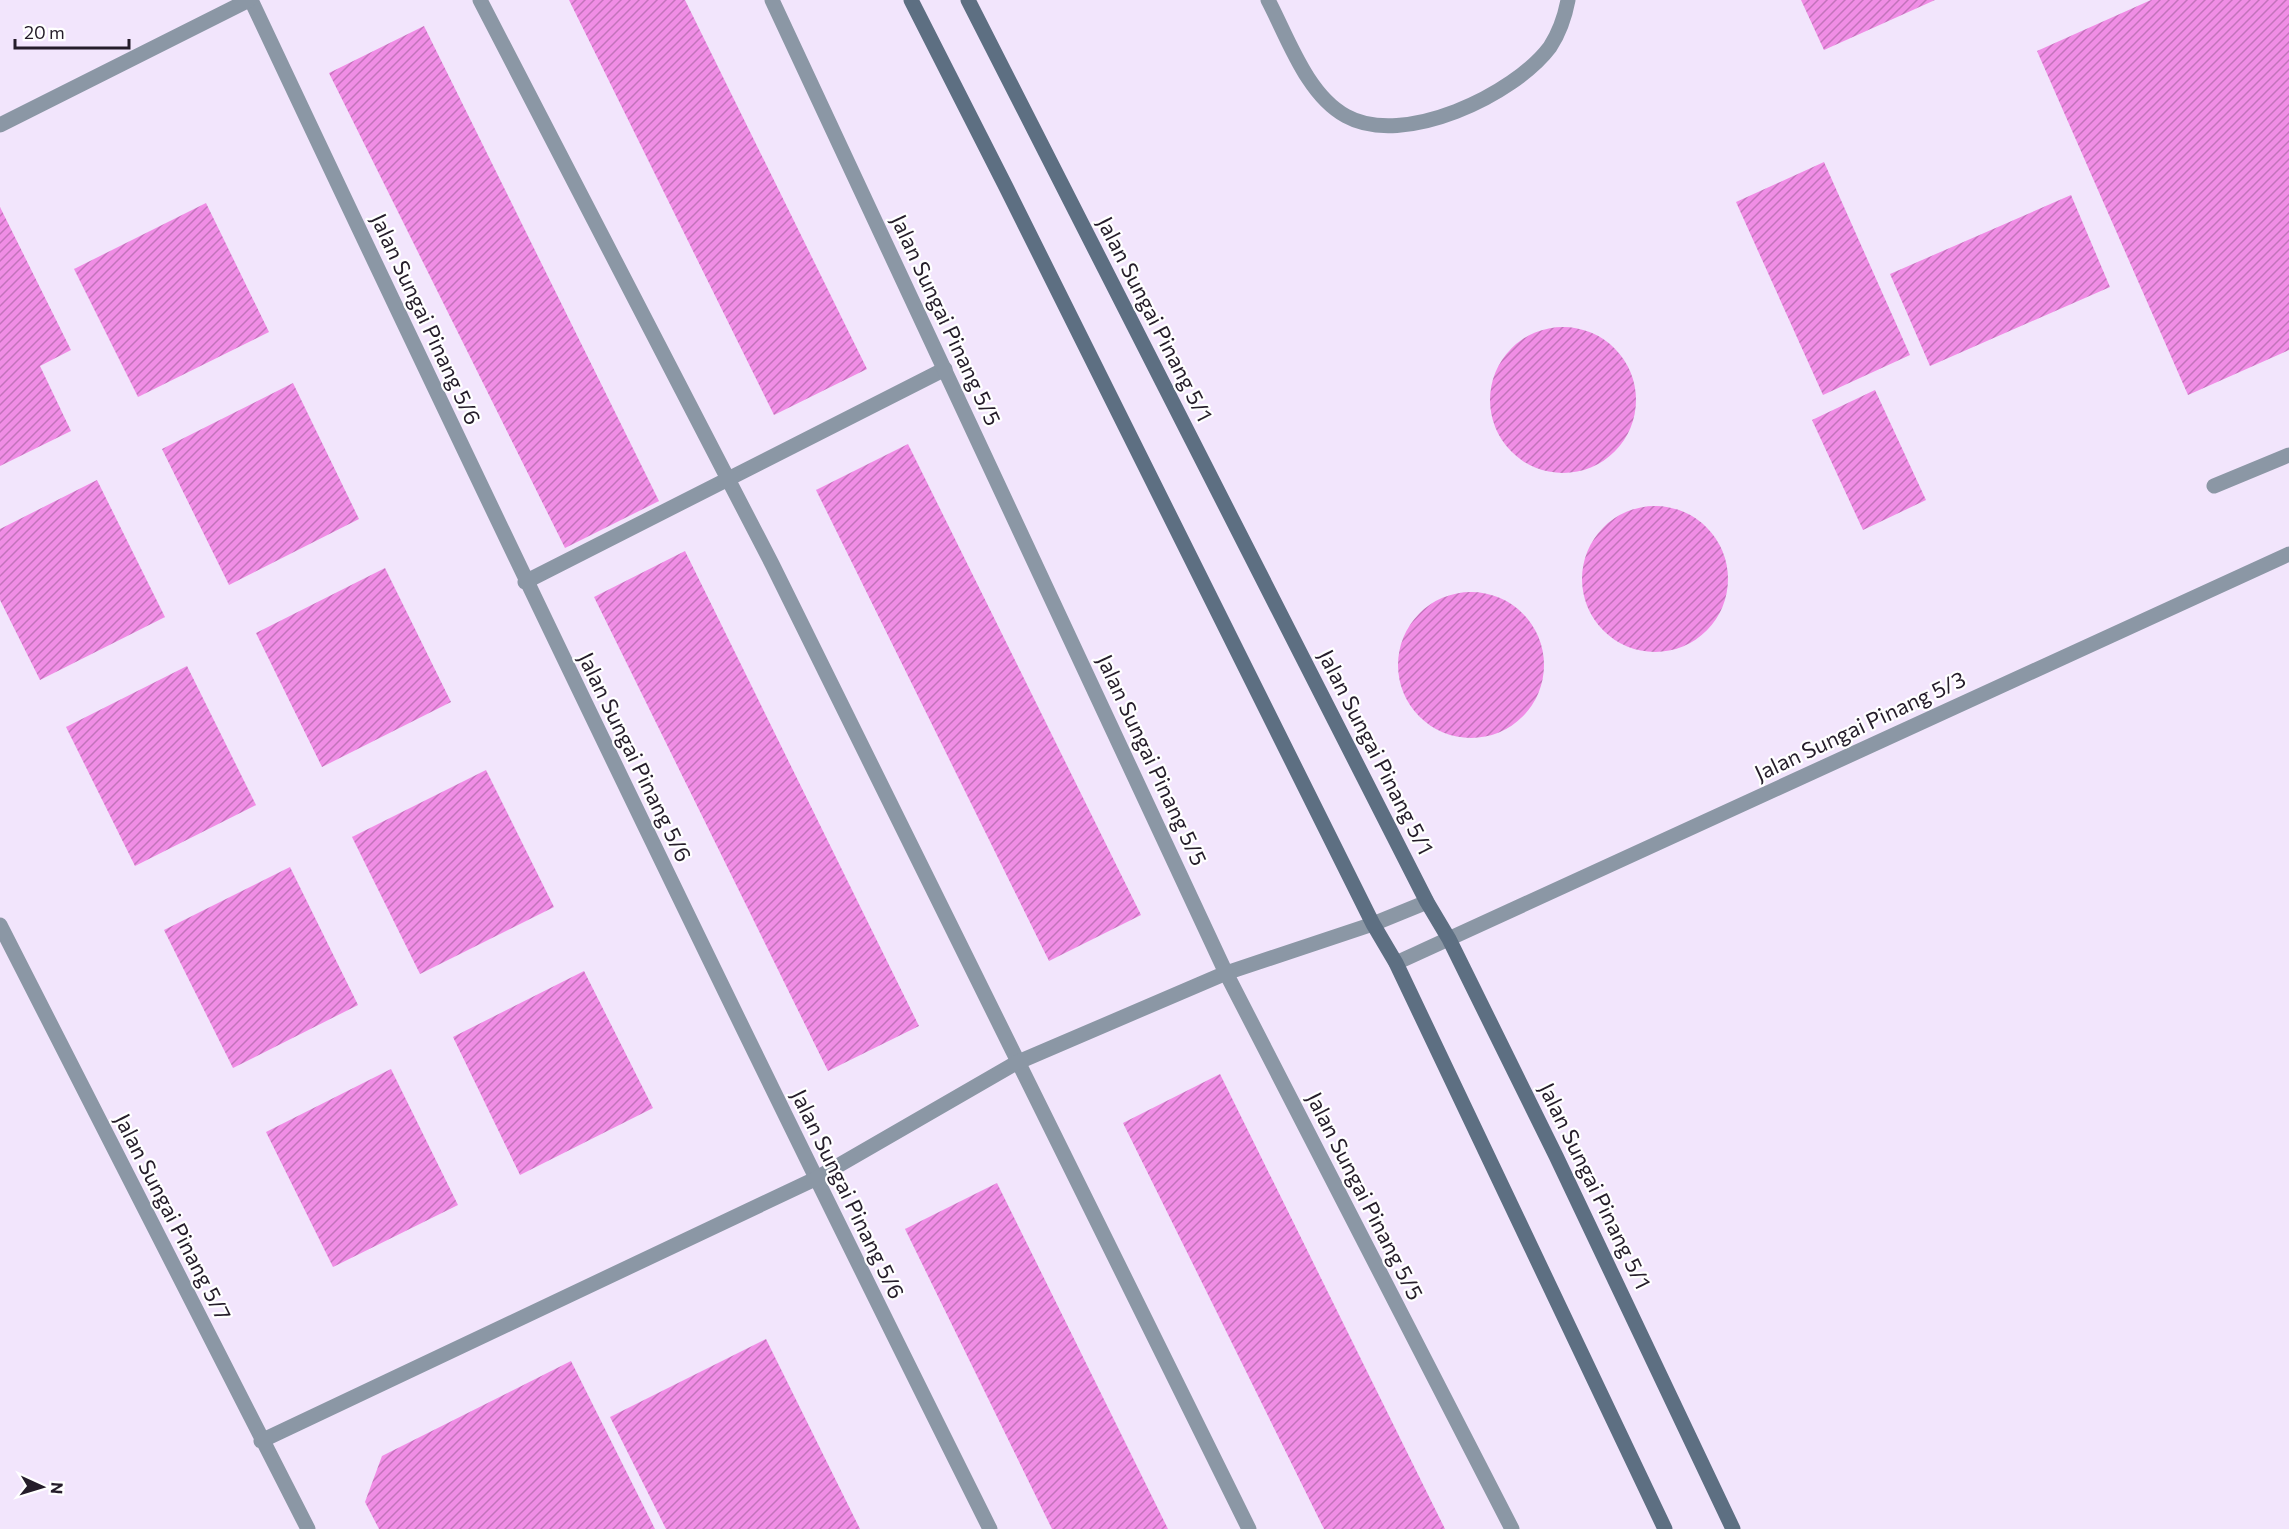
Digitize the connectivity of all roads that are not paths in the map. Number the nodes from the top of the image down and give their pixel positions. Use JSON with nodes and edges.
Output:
{"nodes":[{"id":1,"x":250,"y":0,"type":"edge"},
{"id":2,"x":480,"y":0,"type":"edge"},
{"id":3,"x":772,"y":0,"type":"edge"},
{"id":4,"x":910,"y":0,"type":"edge"},
{"id":5,"x":968,"y":0,"type":"edge"},
{"id":6,"x":1268,"y":0,"type":"edge"},
{"id":7,"x":1568,"y":0,"type":"edge"},
{"id":8,"x":0,"y":125,"type":"edge"},
{"id":9,"x":945,"y":369,"type":"junction"},
{"id":10,"x":2289,"y":455,"type":"edge"},
{"id":11,"x":728,"y":478,"type":"junction"},
{"id":12,"x":2214,"y":486,"type":"dead end"},
{"id":13,"x":2289,"y":554,"type":"edge"},
{"id":14,"x":525,"y":582,"type":"junction"},
{"id":15,"x":1427,"y":902,"type":"junction"},
{"id":16,"x":1373,"y":924,"type":"junction"},
{"id":17,"x":0,"y":925,"type":"edge"},
{"id":18,"x":1449,"y":939,"type":"junction"},
{"id":19,"x":1396,"y":963,"type":"junction"},
{"id":20,"x":1226,"y":973,"type":"junction"},
{"id":21,"x":1016,"y":1063,"type":"junction"},
{"id":22,"x":815,"y":1179,"type":"junction"},
{"id":23,"x":261,"y":1441,"type":"junction"},
{"id":24,"x":308,"y":1529,"type":"edge"},
{"id":25,"x":990,"y":1529,"type":"edge"},
{"id":26,"x":1249,"y":1529,"type":"edge"},
{"id":27,"x":1512,"y":1529,"type":"edge"},
{"id":28,"x":1665,"y":1529,"type":"edge"},
{"id":29,"x":1733,"y":1529,"type":"edge"}],
"edges":[{"from":1,"to":8,"type":"street"},
{"from":1,"to":14,"type":"street","name":"Jalan Sungai Pinang 5/6"},
{"from":2,"to":11,"type":"street"},
{"from":3,"to":9,"type":"street","name":"Jalan Sungai Pinang 5/5"},
{"from":4,"to":16,"type":"street"},
{"from":5,"to":15,"type":"street","name":"Jalan Sungai Pinang 5/1"},
{"from":6,"to":7,"type":"street"},
{"from":9,"to":11,"type":"street"},
{"from":9,"to":20,"type":"street","name":"Jalan Sungai Pinang 5/5"},
{"from":10,"to":12,"type":"street"},
{"from":11,"to":14,"type":"street"},
{"from":11,"to":21,"type":"street"},
{"from":13,"to":18,"type":"street","name":"Jalan Sungai Pinang 5/3"},
{"from":14,"to":22,"type":"street","name":"Jalan Sungai Pinang 5/6"},
{"from":15,"to":16,"type":"street"},
{"from":15,"to":18,"type":"street","name":"Jalan Sungai Pinang 5/1"},
{"from":16,"to":19,"type":"street"},
{"from":16,"to":20,"type":"street"},
{"from":17,"to":23,"type":"street","name":"Jalan Sungai Pinang 5/7"},
{"from":18,"to":19,"type":"street","name":"Jalan Sungai Pinang 5/3"},
{"from":18,"to":29,"type":"street","name":"Jalan Sungai Pinang 5/1"},
{"from":19,"to":28,"type":"street"},
{"from":20,"to":21,"type":"street"},
{"from":20,"to":27,"type":"street","name":"Jalan Sungai Pinang 5/5"},
{"from":21,"to":22,"type":"street"},
{"from":21,"to":26,"type":"street"},
{"from":22,"to":23,"type":"street"},
{"from":22,"to":25,"type":"street","name":"Jalan Sungai Pinang 5/6"},
{"from":23,"to":24,"type":"street","name":"Jalan Sungai Pinang 5/7"}]}
